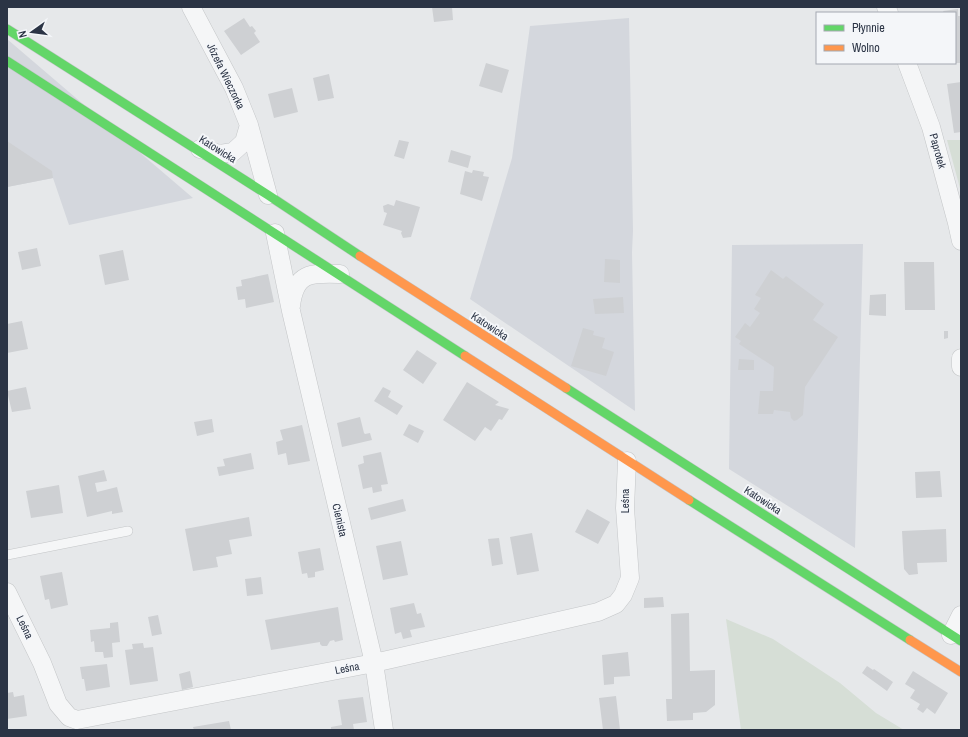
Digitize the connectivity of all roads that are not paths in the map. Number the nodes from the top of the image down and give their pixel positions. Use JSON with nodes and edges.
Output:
{"nodes":[{"id":1,"x":191,"y":7,"type":"edge"},
{"id":2,"x":7,"y":29,"type":"edge"},
{"id":3,"x":7,"y":61,"type":"edge"},
{"id":4,"x":907,"y":64,"type":"edge"},
{"id":5,"x":249,"y":125,"type":"junction"},
{"id":6,"x":191,"y":146,"type":"junction"},
{"id":7,"x":268,"y":195,"type":"junction"},
{"id":8,"x":275,"y":233,"type":"junction"},
{"id":9,"x":961,"y":241,"type":"edge"},
{"id":10,"x":340,"y":274,"type":"junction"},
{"id":11,"x":290,"y":310,"type":"junction"},
{"id":12,"x":961,"y":358,"type":"edge"},
{"id":13,"x":961,"y":367,"type":"edge"},
{"id":14,"x":627,"y":461,"type":"junction"},
{"id":15,"x":128,"y":531,"type":"dead end"},
{"id":16,"x":7,"y":555,"type":"edge"},
{"id":17,"x":7,"y":592,"type":"edge"},
{"id":18,"x":961,"y":615,"type":"edge"},
{"id":19,"x":956,"y":638,"type":"edge"},
{"id":20,"x":374,"y":663,"type":"junction"},
{"id":21,"x":961,"y":672,"type":"edge"},
{"id":22,"x":384,"y":730,"type":"edge"}],
"edges":[{"from":1,"to":5,"type":"street","name":"Józefa Wieczorka"},
{"from":2,"to":6,"type":"main road","name":"Katowicka"},
{"from":3,"to":8,"type":"main road"},
{"from":4,"to":9,"type":"street","name":"Paprotek"},
{"from":5,"to":6,"type":"street"},
{"from":5,"to":7,"type":"street","name":"Józefa Wieczorka"},
{"from":6,"to":7,"type":"main road","name":"Katowicka"},
{"from":7,"to":19,"type":"main road","name":"Katowicka"},
{"from":8,"to":10,"type":"main road"},
{"from":8,"to":11,"type":"street","name":"Cienista"},
{"from":10,"to":11,"type":"street"},
{"from":10,"to":14,"type":"main road"},
{"from":11,"to":20,"type":"street","name":"Cienista"},
{"from":12,"to":13,"type":"street"},
{"from":14,"to":20,"type":"street","name":"Leśna"},
{"from":14,"to":21,"type":"main road"},
{"from":15,"to":16,"type":"lane"},
{"from":17,"to":20,"type":"street","name":"Leśna"},
{"from":18,"to":19,"type":"street"},
{"from":20,"to":22,"type":"street","name":"Cienista"}]}
